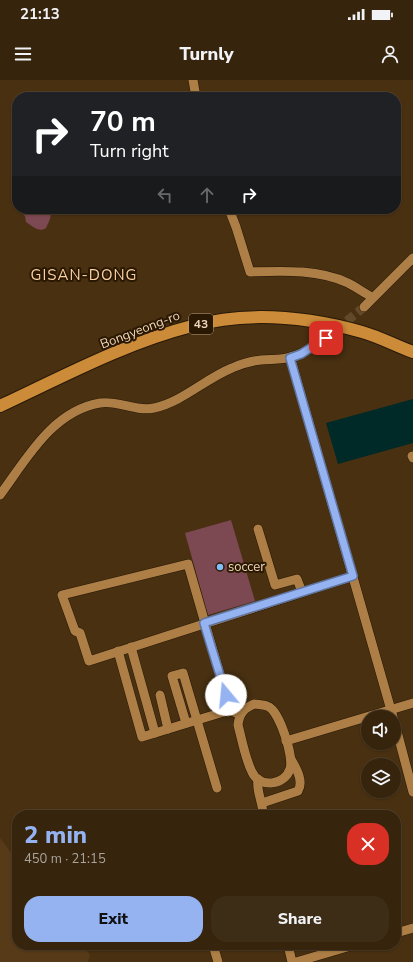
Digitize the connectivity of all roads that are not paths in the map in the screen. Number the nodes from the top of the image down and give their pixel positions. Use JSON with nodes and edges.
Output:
{"nodes":[{"id":1,"x":193,"y":80,"type":"edge"},
{"id":2,"x":195,"y":92,"type":"edge"},
{"id":3,"x":231,"y":214,"type":"edge"},
{"id":4,"x":413,"y":258,"type":"edge"},
{"id":5,"x":372,"y":297,"type":"junction"},
{"id":6,"x":364,"y":307,"type":"tunnel mouth"},
{"id":7,"x":326,"y":338,"type":"tunnel mouth"},
{"id":8,"x":413,"y":352,"type":"edge"},
{"id":9,"x":290,"y":358,"type":"junction"},
{"id":10,"x":0,"y":406,"type":"edge"},
{"id":11,"x":0,"y":495,"type":"edge"},
{"id":12,"x":258,"y":529,"type":"dead end"},
{"id":13,"x":353,"y":576,"type":"junction"},
{"id":14,"x":302,"y":592,"type":"junction"},
{"id":15,"x":204,"y":623,"type":"junction"},
{"id":16,"x":131,"y":647,"type":"junction"},
{"id":17,"x":118,"y":652,"type":"junction"},
{"id":18,"x":160,"y":695,"type":"dead end"},
{"id":19,"x":413,"y":703,"type":"edge"},
{"id":20,"x":230,"y":710,"type":"junction"},
{"id":21,"x":392,"y":710,"type":"edge"},
{"id":22,"x":401,"y":710,"type":"edge"},
{"id":23,"x":240,"y":715,"type":"junction"},
{"id":24,"x":197,"y":720,"type":"junction"},
{"id":25,"x":186,"y":723,"type":"junction"},
{"id":26,"x":361,"y":723,"type":"edge"},
{"id":27,"x":168,"y":729,"type":"junction"},
{"id":28,"x":155,"y":733,"type":"junction"},
{"id":29,"x":286,"y":742,"type":"junction"},
{"id":30,"x":401,"y":746,"type":"edge"},
{"id":31,"x":290,"y":759,"type":"junction"},
{"id":32,"x":258,"y":779,"type":"junction"},
{"id":33,"x":216,"y":788,"type":"dead end"},
{"id":34,"x":413,"y":792,"type":"edge"},
{"id":35,"x":262,"y":803,"type":"junction"},
{"id":36,"x":263,"y":810,"type":"edge"},
{"id":37,"x":413,"y":928,"type":"edge"},
{"id":38,"x":401,"y":932,"type":"edge"},
{"id":39,"x":214,"y":950,"type":"edge"},
{"id":40,"x":289,"y":950,"type":"edge"},
{"id":41,"x":337,"y":950,"type":"edge"},
{"id":42,"x":218,"y":962,"type":"edge"},
{"id":43,"x":292,"y":962,"type":"edge"},
{"id":44,"x":296,"y":962,"type":"edge"}],
"edges":[{"from":1,"to":2,"type":"street"},
{"from":3,"to":5,"type":"street"},
{"from":4,"to":5,"type":"street"},
{"from":5,"to":6,"type":"street"},
{"from":7,"to":9,"type":"street"},
{"from":8,"to":10,"type":"highway","name":"Bongyeong-ro","number":"43"},
{"from":9,"to":11,"type":"street"},
{"from":9,"to":13,"type":"street"},
{"from":12,"to":14,"type":"street"},
{"from":13,"to":14,"type":"street"},
{"from":13,"to":21,"type":"street"},
{"from":14,"to":15,"type":"street"},
{"from":15,"to":16,"type":"street"},
{"from":15,"to":17,"type":"street"},
{"from":15,"to":20,"type":"street"},
{"from":16,"to":17,"type":"street"},
{"from":16,"to":28,"type":"street"},
{"from":17,"to":28,"type":"street"},
{"from":18,"to":27,"type":"street"},
{"from":19,"to":22,"type":"street"},
{"from":20,"to":23,"type":"street"},
{"from":20,"to":24,"type":"street"},
{"from":23,"to":29,"type":"street"},
{"from":23,"to":32,"type":"street"},
{"from":24,"to":25,"type":"street"},
{"from":24,"to":25,"type":"street"},
{"from":24,"to":33,"type":"street"},
{"from":25,"to":27,"type":"street"},
{"from":26,"to":29,"type":"street"},
{"from":27,"to":28,"type":"street"},
{"from":29,"to":31,"type":"street"},
{"from":30,"to":34,"type":"street"},
{"from":31,"to":32,"type":"street"},
{"from":31,"to":35,"type":"street"},
{"from":32,"to":35,"type":"street"},
{"from":35,"to":36,"type":"street"},
{"from":37,"to":38,"type":"street"},
{"from":39,"to":42,"type":"street"},
{"from":40,"to":43,"type":"street"},
{"from":41,"to":44,"type":"street"}]}
